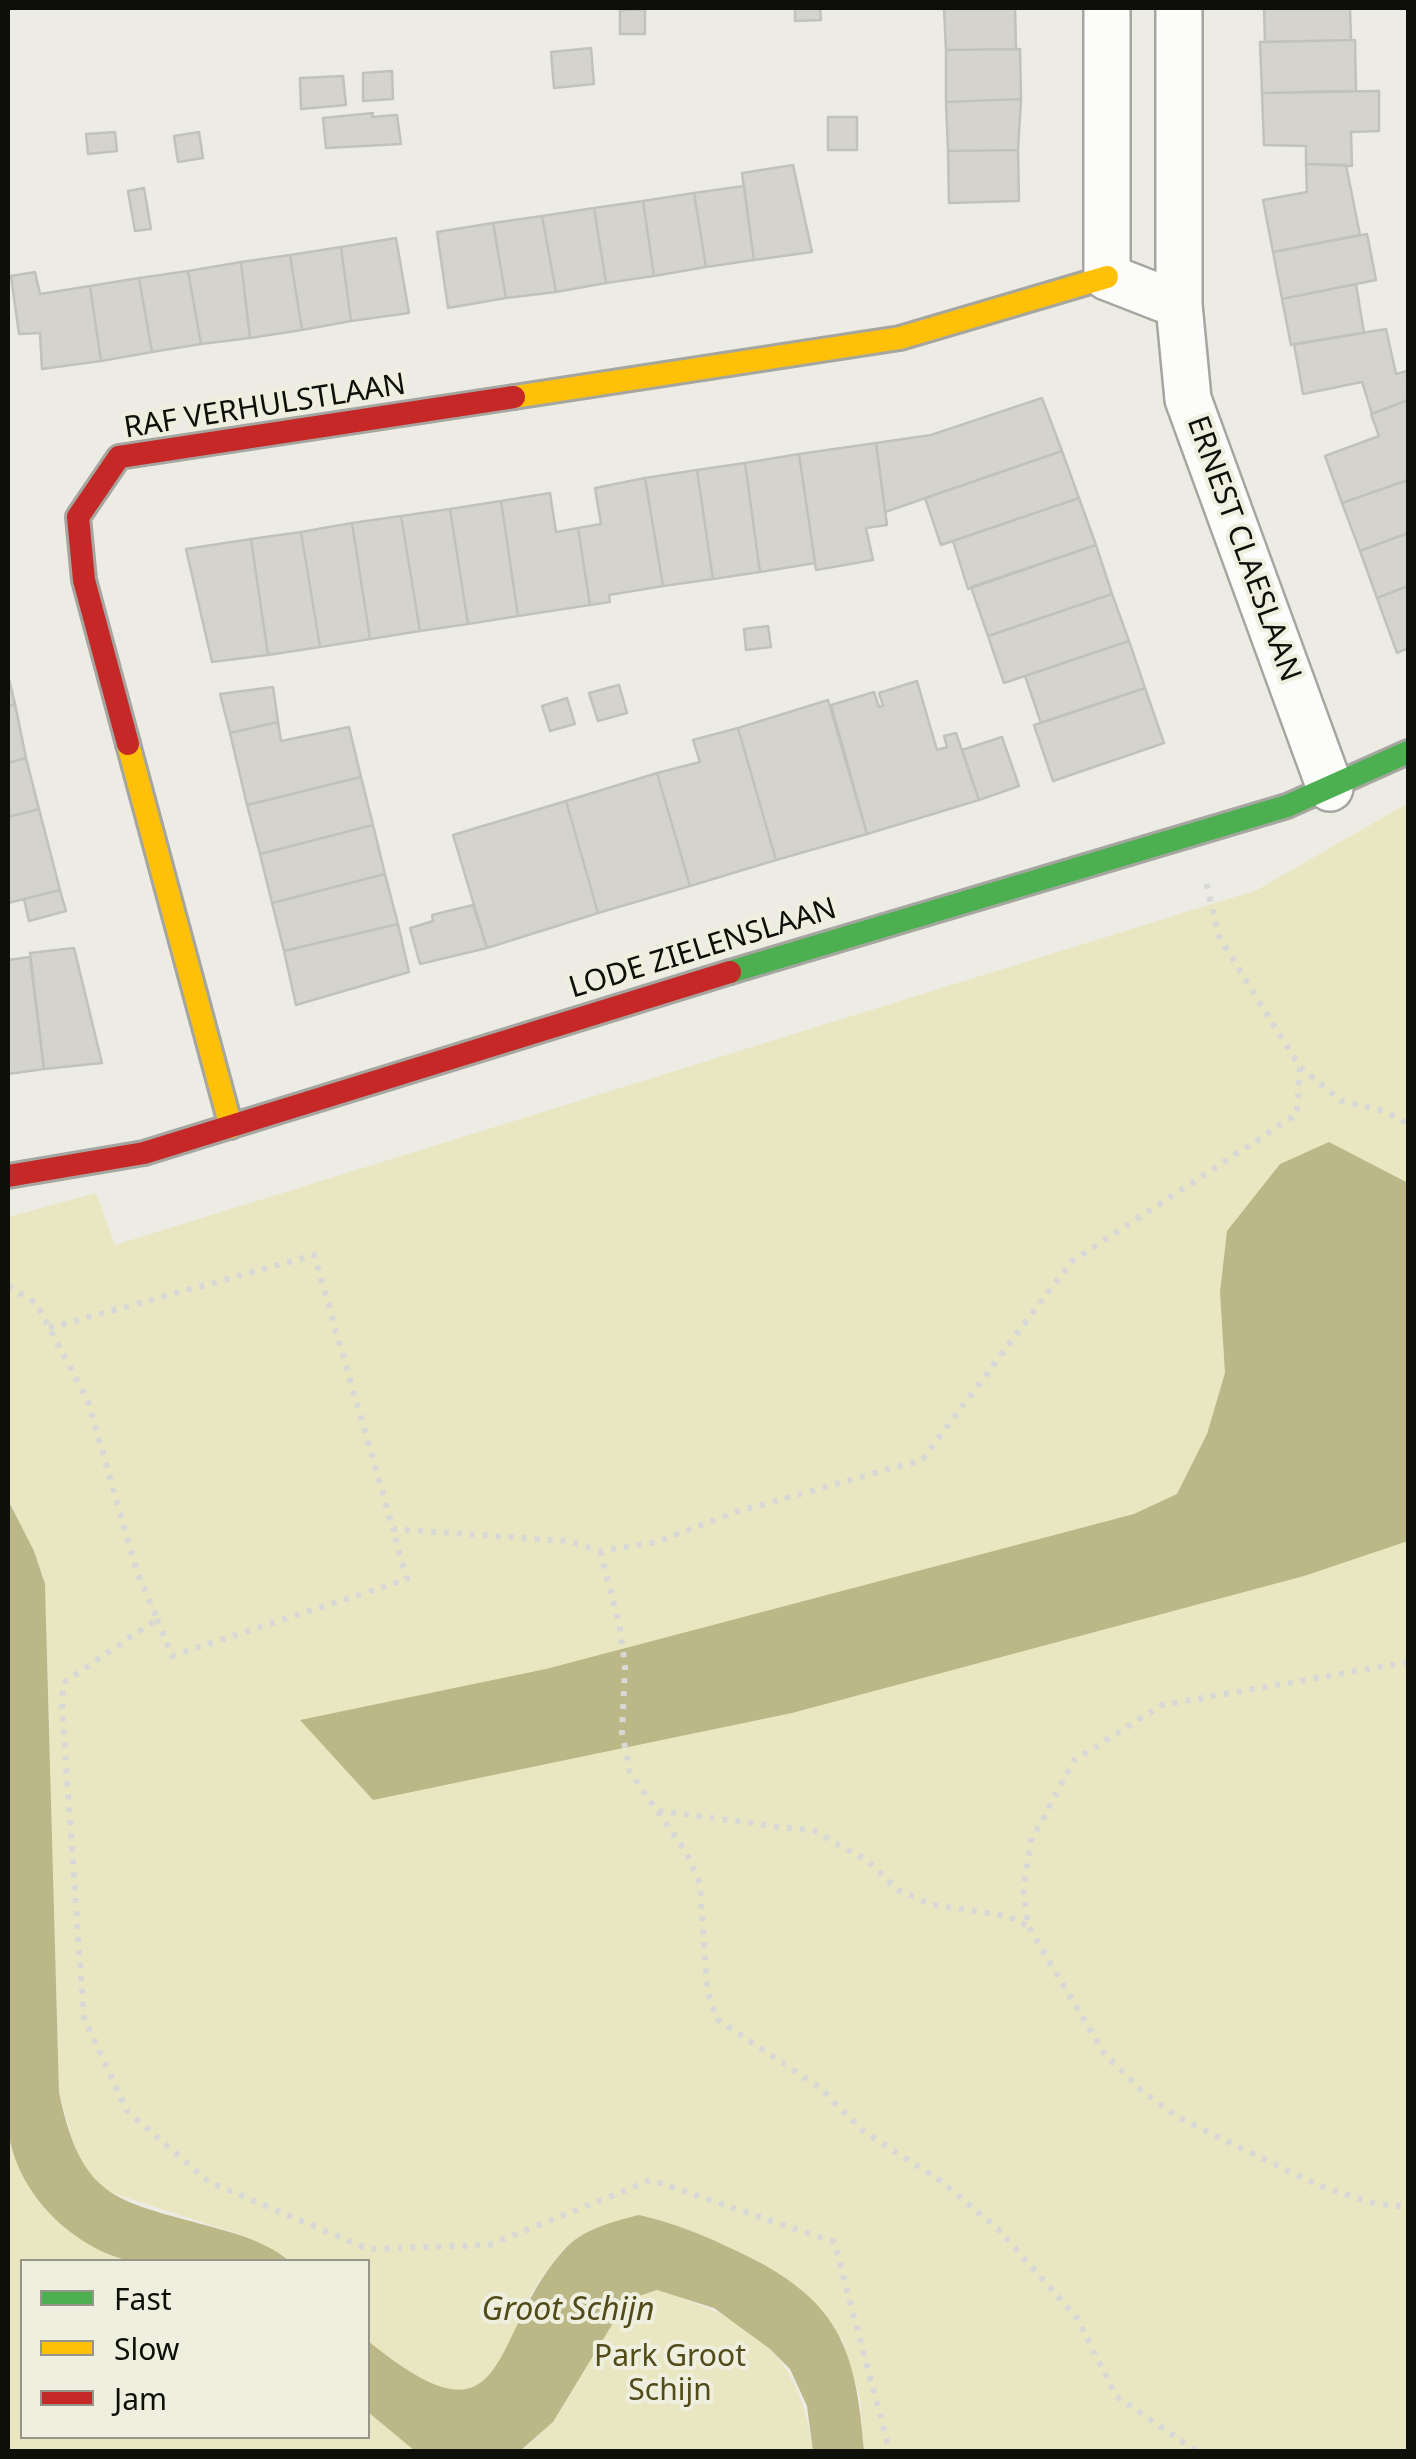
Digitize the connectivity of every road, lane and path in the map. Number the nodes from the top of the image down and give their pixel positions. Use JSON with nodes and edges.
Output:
{"nodes":[{"id":1,"x":1107,"y":8,"type":"edge"},
{"id":2,"x":1179,"y":8,"type":"edge"},
{"id":3,"x":1107,"y":278,"type":"junction"},
{"id":4,"x":1179,"y":305,"type":"junction"},
{"id":5,"x":1408,"y":752,"type":"edge"},
{"id":6,"x":1330,"y":788,"type":"junction"},
{"id":7,"x":1196,"y":833,"type":"junction"},
{"id":8,"x":1300,"y":1067,"type":"junction"},
{"id":9,"x":1408,"y":1124,"type":"edge"},
{"id":10,"x":230,"y":1127,"type":"junction"},
{"id":11,"x":8,"y":1176,"type":"edge"},
{"id":12,"x":8,"y":1286,"type":"edge"},
{"id":13,"x":49,"y":1328,"type":"junction"},
{"id":14,"x":393,"y":1529,"type":"junction"},
{"id":15,"x":600,"y":1551,"type":"junction"},
{"id":16,"x":157,"y":1619,"type":"junction"},
{"id":17,"x":1408,"y":1662,"type":"edge"},
{"id":18,"x":658,"y":1811,"type":"junction"},
{"id":19,"x":1028,"y":1926,"type":"junction"},
{"id":20,"x":1408,"y":2207,"type":"edge"},
{"id":21,"x":890,"y":2452,"type":"edge"},
{"id":22,"x":1198,"y":2452,"type":"edge"}],
"edges":[{"from":1,"to":3,"type":"street"},
{"from":2,"to":4,"type":"street","name":"ERNEST CLAESLAAN"},
{"from":3,"to":4,"type":"street"},
{"from":3,"to":10,"type":"street","name":"RAF VERHULSTLAAN"},
{"from":4,"to":6,"type":"street","name":"ERNEST CLAESLAAN"},
{"from":5,"to":6,"type":"street","name":"LODE ZIELENSLAAN"},
{"from":6,"to":7,"type":"street","name":"LODE ZIELENSLAAN"},
{"from":7,"to":8,"type":"path"},
{"from":7,"to":10,"type":"street","name":"LODE ZIELENSLAAN"},
{"from":8,"to":9,"type":"path"},
{"from":8,"to":15,"type":"path"},
{"from":10,"to":11,"type":"street","name":"LODE ZIELENSLAAN"},
{"from":12,"to":13,"type":"path"},
{"from":13,"to":14,"type":"path"},
{"from":13,"to":16,"type":"path"},
{"from":14,"to":15,"type":"path"},
{"from":14,"to":16,"type":"path"},
{"from":15,"to":18,"type":"path"},
{"from":16,"to":21,"type":"path"},
{"from":17,"to":19,"type":"path"},
{"from":18,"to":19,"type":"path"},
{"from":18,"to":22,"type":"path"},
{"from":19,"to":20,"type":"path"}]}
